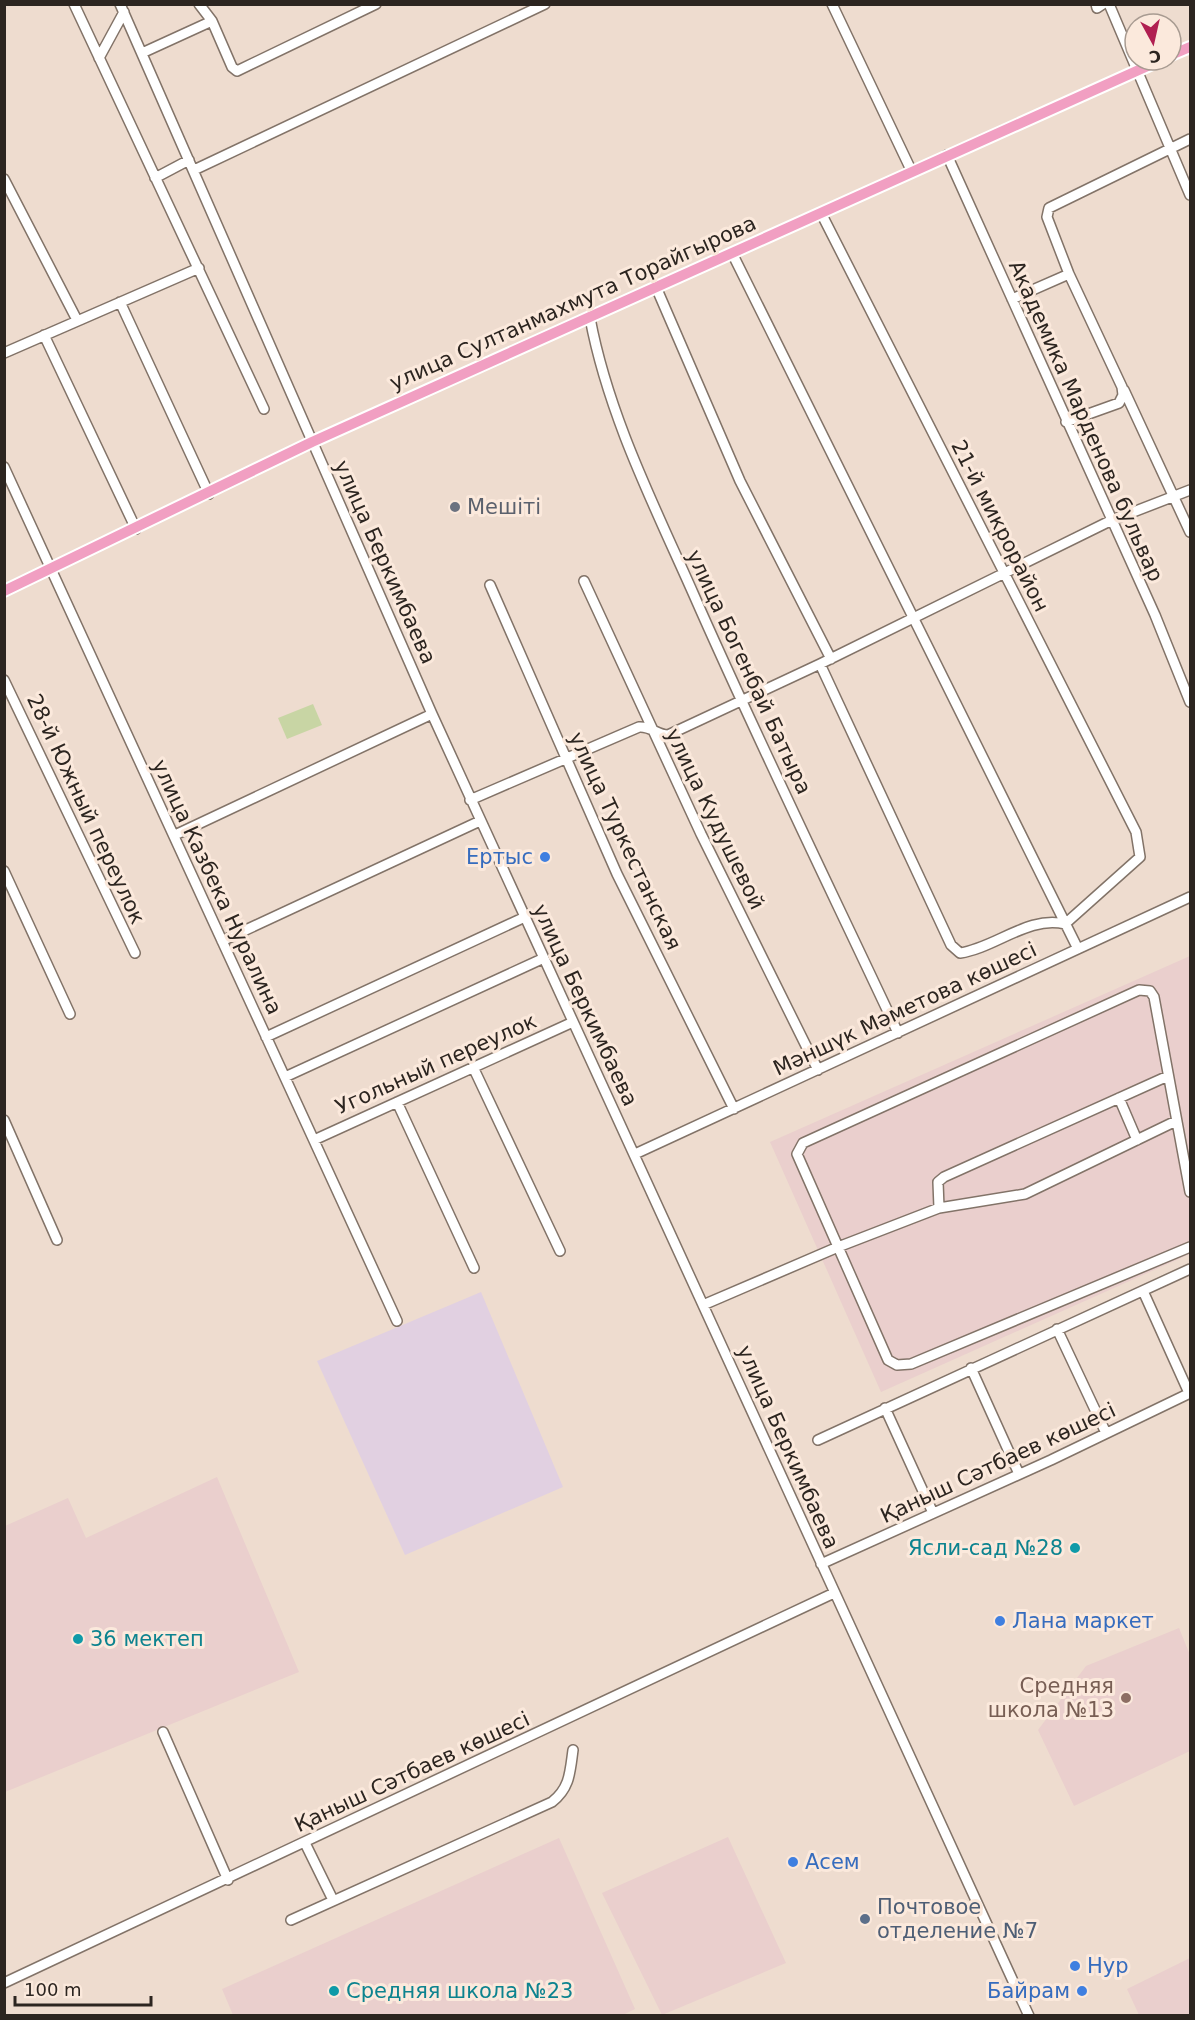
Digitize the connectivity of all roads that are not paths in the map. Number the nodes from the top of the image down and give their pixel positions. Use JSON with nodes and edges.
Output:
{"nodes":[{"id":1,"x":74,"y":4,"type":"edge"},
{"id":2,"x":200,"y":4,"type":"edge"},
{"id":3,"x":375,"y":4,"type":"edge"},
{"id":4,"x":545,"y":4,"type":"edge"},
{"id":5,"x":832,"y":4,"type":"edge"},
{"id":6,"x":1096,"y":4,"type":"edge"},
{"id":7,"x":1103,"y":4,"type":"edge"},
{"id":8,"x":1109,"y":4,"type":"edge"},
{"id":9,"x":122,"y":8,"type":"edge"},
{"id":10,"x":212,"y":21,"type":"junction"},
{"id":11,"x":1123,"y":35,"type":"edge"},
{"id":12,"x":142,"y":53,"type":"junction"},
{"id":13,"x":99,"y":58,"type":"junction"},
{"id":14,"x":1134,"y":72,"type":"edge"},
{"id":15,"x":1140,"y":72,"type":"edge"},
{"id":16,"x":1191,"y":139,"type":"edge"},
{"id":17,"x":1171,"y":148,"type":"junction"},
{"id":18,"x":947,"y":155,"type":"junction"},
{"id":19,"x":189,"y":160,"type":"junction"},
{"id":20,"x":194,"y":170,"type":"junction"},
{"id":21,"x":912,"y":172,"type":"junction"},
{"id":22,"x":155,"y":178,"type":"junction"},
{"id":23,"x":4,"y":179,"type":"edge"},
{"id":24,"x":1191,"y":195,"type":"edge"},
{"id":25,"x":821,"y":213,"type":"junction"},
{"id":26,"x":732,"y":253,"type":"junction"},
{"id":27,"x":199,"y":268,"type":"junction"},
{"id":28,"x":1069,"y":274,"type":"junction"},
{"id":29,"x":656,"y":288,"type":"junction"},
{"id":30,"x":1011,"y":299,"type":"junction"},
{"id":31,"x":120,"y":302,"type":"junction"},
{"id":32,"x":590,"y":318,"type":"junction"},
{"id":33,"x":77,"y":320,"type":"junction"},
{"id":34,"x":44,"y":335,"type":"junction"},
{"id":35,"x":4,"y":353,"type":"edge"},
{"id":36,"x":1122,"y":387,"type":"junction"},
{"id":37,"x":264,"y":409,"type":"dead end"},
{"id":38,"x":1066,"y":422,"type":"junction"},
{"id":39,"x":312,"y":442,"type":"junction"},
{"id":40,"x":4,"y":467,"type":"edge"},
{"id":41,"x":1191,"y":490,"type":"edge"},
{"id":42,"x":209,"y":494,"type":"junction"},
{"id":43,"x":1174,"y":497,"type":"junction"},
{"id":44,"x":1110,"y":521,"type":"junction"},
{"id":45,"x":136,"y":529,"type":"junction"},
{"id":46,"x":1191,"y":532,"type":"edge"},
{"id":47,"x":51,"y":570,"type":"junction"},
{"id":48,"x":1004,"y":574,"type":"junction"},
{"id":49,"x":584,"y":581,"type":"dead end"},
{"id":50,"x":490,"y":585,"type":"dead end"},
{"id":51,"x":4,"y":591,"type":"edge"},
{"id":52,"x":914,"y":618,"type":"junction"},
{"id":53,"x":831,"y":658,"type":"junction"},
{"id":54,"x":820,"y":664,"type":"junction"},
{"id":55,"x":1191,"y":670,"type":"edge"},
{"id":56,"x":1180,"y":675,"type":"junction"},
{"id":57,"x":4,"y":680,"type":"edge"},
{"id":58,"x":741,"y":700,"type":"junction"},
{"id":59,"x":1191,"y":702,"type":"edge"},
{"id":60,"x":432,"y":714,"type":"junction"},
{"id":61,"x":651,"y":728,"type":"junction"},
{"id":62,"x":567,"y":759,"type":"junction"},
{"id":63,"x":470,"y":800,"type":"junction"},
{"id":64,"x":480,"y":821,"type":"junction"},
{"id":65,"x":175,"y":835,"type":"junction"},
{"id":66,"x":4,"y":871,"type":"edge"},
{"id":67,"x":1191,"y":897,"type":"edge"},
{"id":68,"x":525,"y":917,"type":"junction"},
{"id":69,"x":1065,"y":924,"type":"junction"},
{"id":70,"x":222,"y":941,"type":"junction"},
{"id":71,"x":1078,"y":949,"type":"junction"},
{"id":72,"x":135,"y":953,"type":"dead end"},
{"id":73,"x":544,"y":958,"type":"junction"},
{"id":74,"x":70,"y":1014,"type":"dead end"},
{"id":75,"x":573,"y":1022,"type":"junction"},
{"id":76,"x":898,"y":1033,"type":"junction"},
{"id":77,"x":266,"y":1037,"type":"junction"},
{"id":78,"x":473,"y":1067,"type":"junction"},
{"id":79,"x":818,"y":1070,"type":"junction"},
{"id":80,"x":1168,"y":1076,"type":"junction"},
{"id":81,"x":285,"y":1077,"type":"junction"},
{"id":82,"x":1119,"y":1098,"type":"junction"},
{"id":83,"x":397,"y":1102,"type":"junction"},
{"id":84,"x":734,"y":1109,"type":"junction"},
{"id":85,"x":4,"y":1120,"type":"edge"},
{"id":86,"x":1176,"y":1121,"type":"junction"},
{"id":87,"x":314,"y":1140,"type":"junction"},
{"id":88,"x":1137,"y":1140,"type":"junction"},
{"id":89,"x":635,"y":1155,"type":"junction"},
{"id":90,"x":1191,"y":1192,"type":"edge"},
{"id":91,"x":939,"y":1208,"type":"junction"},
{"id":92,"x":57,"y":1240,"type":"dead end"},
{"id":93,"x":838,"y":1247,"type":"junction"},
{"id":94,"x":1191,"y":1247,"type":"edge"},
{"id":95,"x":560,"y":1251,"type":"dead end"},
{"id":96,"x":474,"y":1268,"type":"dead end"},
{"id":97,"x":1191,"y":1269,"type":"edge"},
{"id":98,"x":1143,"y":1291,"type":"junction"},
{"id":99,"x":703,"y":1305,"type":"junction"},
{"id":100,"x":397,"y":1321,"type":"dead end"},
{"id":101,"x":1057,"y":1329,"type":"junction"},
{"id":102,"x":971,"y":1368,"type":"junction"},
{"id":103,"x":1190,"y":1393,"type":"edge"},
{"id":104,"x":885,"y":1408,"type":"junction"},
{"id":105,"x":1106,"y":1433,"type":"junction"},
{"id":106,"x":818,"y":1440,"type":"dead end"},
{"id":107,"x":1019,"y":1474,"type":"junction"},
{"id":108,"x":933,"y":1513,"type":"junction"},
{"id":109,"x":821,"y":1564,"type":"junction"},
{"id":110,"x":834,"y":1593,"type":"junction"},
{"id":111,"x":162,"y":1732,"type":"dead end"},
{"id":112,"x":573,"y":1750,"type":"dead end"},
{"id":113,"x":305,"y":1843,"type":"junction"},
{"id":114,"x":228,"y":1880,"type":"junction"},
{"id":115,"x":333,"y":1900,"type":"junction"},
{"id":116,"x":291,"y":1920,"type":"dead end"},
{"id":117,"x":4,"y":1983,"type":"edge"},
{"id":118,"x":1029,"y":2016,"type":"edge"}],
"edges":[{"from":1,"to":13,"type":"street"},
{"from":2,"to":10,"type":"street"},
{"from":3,"to":10,"type":"street"},
{"from":4,"to":20,"type":"street"},
{"from":5,"to":21,"type":"street"},
{"from":6,"to":7,"type":"street"},
{"from":8,"to":11,"type":"street"},
{"from":9,"to":12,"type":"street","name":"улица Беркимбаева"},
{"from":9,"to":13,"type":"street"},
{"from":10,"to":12,"type":"street"},
{"from":12,"to":19,"type":"street","name":"улица Беркимбаева"},
{"from":13,"to":22,"type":"street"},
{"from":14,"to":18,"type":"main road","name":"улица Султанмахмута Торайгырова"},
{"from":15,"to":17,"type":"street"},
{"from":16,"to":17,"type":"street"},
{"from":17,"to":24,"type":"street"},
{"from":17,"to":28,"type":"street"},
{"from":18,"to":21,"type":"main road","name":"улица Султанмахмута Торайгырова"},
{"from":18,"to":30,"type":"street","name":"Академика Марденова бульвар"},
{"from":19,"to":20,"type":"street","name":"улица Беркимбаева"},
{"from":19,"to":22,"type":"street"},
{"from":20,"to":39,"type":"street","name":"улица Беркимбаева"},
{"from":21,"to":25,"type":"main road","name":"улица Султанмахмута Торайгырова"},
{"from":22,"to":27,"type":"street"},
{"from":23,"to":33,"type":"street"},
{"from":25,"to":26,"type":"main road","name":"улица Султанмахмута Торайгырова"},
{"from":25,"to":48,"type":"street","name":"21-й микрорайон"},
{"from":26,"to":29,"type":"main road","name":"улица Султанмахмута Торайгырова"},
{"from":26,"to":52,"type":"street"},
{"from":27,"to":31,"type":"street"},
{"from":27,"to":37,"type":"street"},
{"from":28,"to":30,"type":"street"},
{"from":28,"to":36,"type":"street"},
{"from":29,"to":32,"type":"main road","name":"улица Султанмахмута Торайгырова"},
{"from":29,"to":53,"type":"street"},
{"from":30,"to":38,"type":"street","name":"Академика Марденова бульвар"},
{"from":31,"to":33,"type":"street"},
{"from":31,"to":42,"type":"street"},
{"from":32,"to":39,"type":"main road","name":"улица Султанмахмута Торайгырова"},
{"from":32,"to":58,"type":"street","name":"улица Богенбай Батыра"},
{"from":33,"to":34,"type":"street"},
{"from":34,"to":35,"type":"street"},
{"from":34,"to":45,"type":"street"},
{"from":36,"to":38,"type":"street"},
{"from":36,"to":43,"type":"street"},
{"from":38,"to":44,"type":"street","name":"Академика Марденова бульвар"},
{"from":39,"to":42,"type":"main road","name":"улица Султанмахмута Торайгырова"},
{"from":39,"to":60,"type":"street","name":"улица Беркимбаева"},
{"from":40,"to":47,"type":"street","name":"улица Казбека Нуралина"},
{"from":41,"to":43,"type":"street"},
{"from":42,"to":45,"type":"main road","name":"улица Султанмахмута Торайгырова"},
{"from":43,"to":44,"type":"street"},
{"from":43,"to":46,"type":"street"},
{"from":44,"to":48,"type":"street"},
{"from":44,"to":56,"type":"street","name":"Академика Марденова бульвар"},
{"from":45,"to":47,"type":"main road","name":"улица Султанмахмута Торайгырова"},
{"from":47,"to":51,"type":"main road","name":"улица Султанмахмута Торайгырова"},
{"from":47,"to":65,"type":"street","name":"улица Казбека Нуралина"},
{"from":48,"to":52,"type":"street"},
{"from":48,"to":69,"type":"street","name":"21-й микрорайон"},
{"from":49,"to":61,"type":"street","name":"улица Кудушевой"},
{"from":50,"to":62,"type":"street","name":"улица Туркестанская"},
{"from":52,"to":53,"type":"street"},
{"from":52,"to":69,"type":"street"},
{"from":53,"to":54,"type":"street"},
{"from":54,"to":58,"type":"street"},
{"from":54,"to":69,"type":"street"},
{"from":55,"to":56,"type":"street"},
{"from":56,"to":59,"type":"street","name":"Академика Марденова бульвар"},
{"from":57,"to":72,"type":"street","name":"28-й Южный переулок"},
{"from":58,"to":61,"type":"street"},
{"from":58,"to":76,"type":"street","name":"улица Богенбай Батыра"},
{"from":60,"to":63,"type":"street","name":"улица Беркимбаева"},
{"from":60,"to":65,"type":"street"},
{"from":61,"to":62,"type":"street"},
{"from":61,"to":79,"type":"street","name":"улица Кудушевой"},
{"from":62,"to":63,"type":"street"},
{"from":62,"to":84,"type":"street","name":"улица Туркестанская"},
{"from":63,"to":64,"type":"street","name":"улица Беркимбаева"},
{"from":64,"to":68,"type":"street","name":"улица Беркимбаева"},
{"from":64,"to":70,"type":"street"},
{"from":65,"to":70,"type":"street","name":"улица Казбека Нуралина"},
{"from":66,"to":74,"type":"street"},
{"from":67,"to":71,"type":"street","name":"Мәншүк Мәметова көшесі"},
{"from":68,"to":73,"type":"street","name":"улица Беркимбаева"},
{"from":68,"to":77,"type":"street"},
{"from":69,"to":71,"type":"street"},
{"from":70,"to":77,"type":"street","name":"улица Казбека Нуралина"},
{"from":71,"to":76,"type":"street","name":"Мәншүк Мәметова көшесі"},
{"from":73,"to":75,"type":"street","name":"улица Беркимбаева"},
{"from":73,"to":81,"type":"street"},
{"from":75,"to":78,"type":"street","name":"Угольный переулок"},
{"from":75,"to":89,"type":"street","name":"улица Беркимбаева"},
{"from":76,"to":79,"type":"street","name":"Мәншүк Мәметова көшесі"},
{"from":77,"to":81,"type":"street","name":"улица Казбека Нуралина"},
{"from":78,"to":83,"type":"street","name":"Угольный переулок"},
{"from":78,"to":95,"type":"street"},
{"from":79,"to":84,"type":"street","name":"Мәншүк Мәметова көшесі"},
{"from":80,"to":82,"type":"street"},
{"from":80,"to":86,"type":"street"},
{"from":80,"to":93,"type":"street"},
{"from":81,"to":87,"type":"street","name":"улица Казбека Нуралина"},
{"from":82,"to":88,"type":"street"},
{"from":82,"to":91,"type":"street"},
{"from":83,"to":87,"type":"street","name":"Угольный переулок"},
{"from":83,"to":96,"type":"street"},
{"from":84,"to":89,"type":"street","name":"Мәншүк Мәметова көшесі"},
{"from":85,"to":92,"type":"street"},
{"from":86,"to":88,"type":"street"},
{"from":86,"to":90,"type":"street"},
{"from":87,"to":100,"type":"street","name":"улица Казбека Нуралина"},
{"from":88,"to":91,"type":"street"},
{"from":89,"to":99,"type":"street","name":"улица Беркимбаева"},
{"from":91,"to":93,"type":"street"},
{"from":93,"to":94,"type":"street"},
{"from":93,"to":99,"type":"street"},
{"from":97,"to":98,"type":"street"},
{"from":98,"to":101,"type":"street"},
{"from":98,"to":103,"type":"street"},
{"from":99,"to":109,"type":"street","name":"улица Беркимбаева"},
{"from":101,"to":102,"type":"street"},
{"from":101,"to":105,"type":"street"},
{"from":102,"to":104,"type":"street"},
{"from":102,"to":107,"type":"street"},
{"from":103,"to":105,"type":"street","name":"Қаныш Сәтбаев көшесі"},
{"from":104,"to":106,"type":"street"},
{"from":104,"to":108,"type":"street"},
{"from":105,"to":107,"type":"street","name":"Қаныш Сәтбаев көшесі"},
{"from":107,"to":108,"type":"street","name":"Қаныш Сәтбаев көшесі"},
{"from":108,"to":109,"type":"street","name":"Қаныш Сәтбаев көшесі"},
{"from":109,"to":110,"type":"street","name":"улица Беркимбаева"},
{"from":110,"to":113,"type":"street","name":"Қаныш Сәтбаев көшесі"},
{"from":110,"to":118,"type":"street","name":"улица Беркимбаева"},
{"from":111,"to":114,"type":"street"},
{"from":112,"to":115,"type":"street"},
{"from":113,"to":114,"type":"street","name":"Қаныш Сәтбаев көшесі"},
{"from":113,"to":115,"type":"street"},
{"from":114,"to":117,"type":"street","name":"Қаныш Сәтбаев көшесі"},
{"from":115,"to":116,"type":"street"}]}
